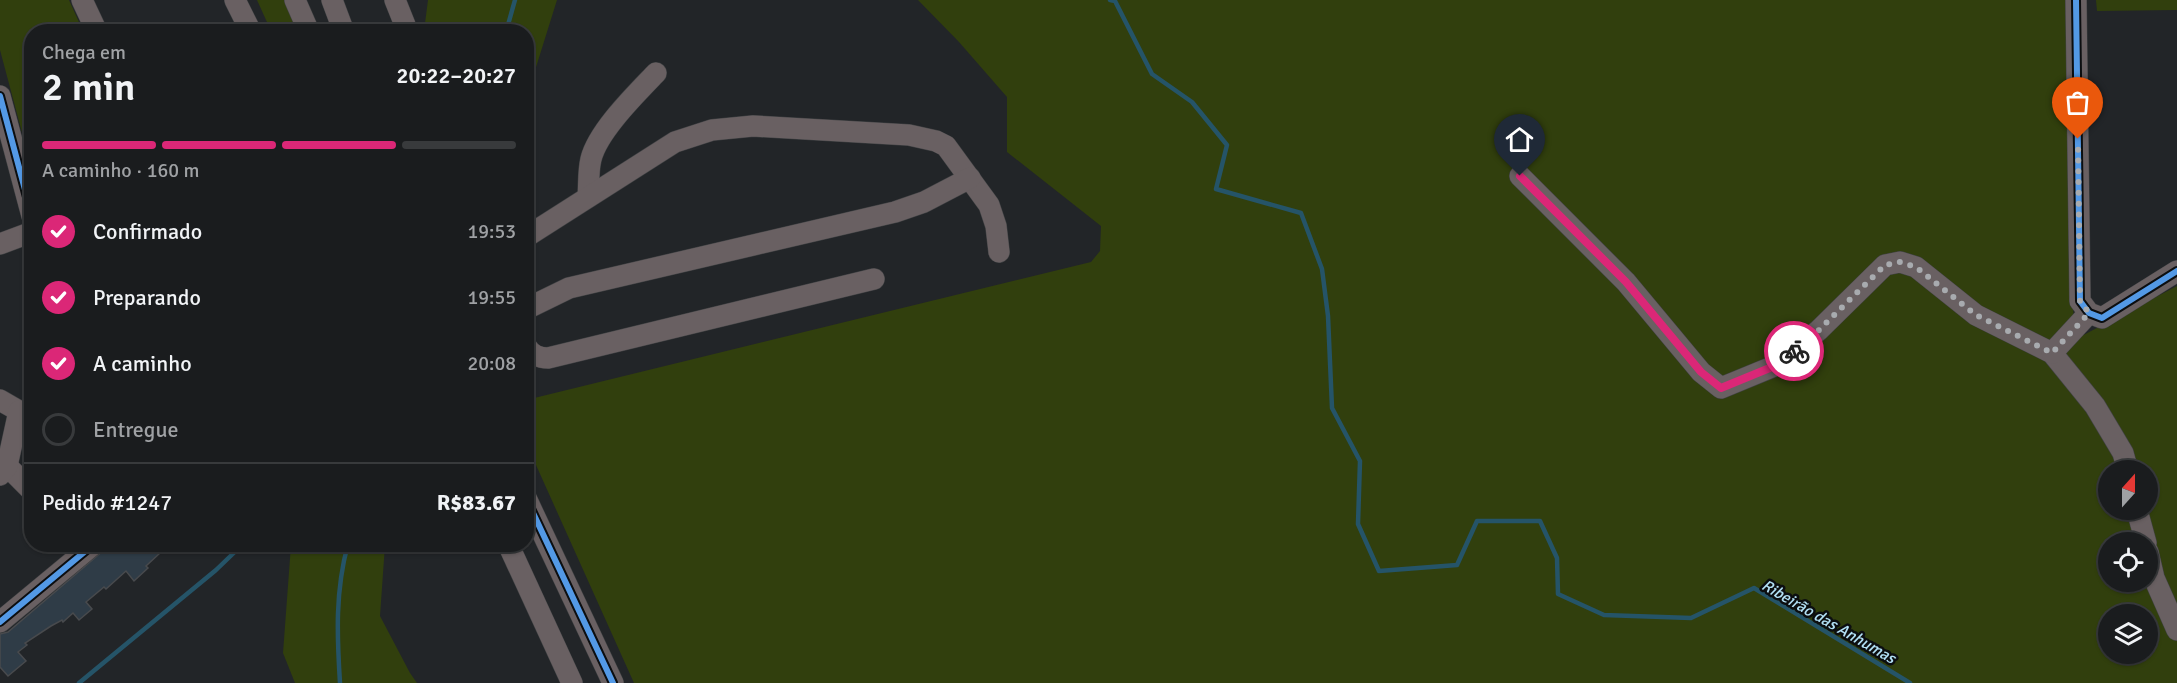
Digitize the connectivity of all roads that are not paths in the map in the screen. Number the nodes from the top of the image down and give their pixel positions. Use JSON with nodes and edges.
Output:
{"nodes":[{"id":1,"x":82,"y":0,"type":"edge"},
{"id":2,"x":235,"y":0,"type":"edge"},
{"id":3,"x":295,"y":0,"type":"edge"},
{"id":4,"x":332,"y":0,"type":"edge"},
{"id":5,"x":395,"y":0,"type":"edge"},
{"id":6,"x":2076,"y":0,"type":"edge"},
{"id":7,"x":92,"y":24,"type":"edge"},
{"id":8,"x":247,"y":24,"type":"edge"},
{"id":9,"x":306,"y":24,"type":"edge"},
{"id":10,"x":341,"y":24,"type":"edge"},
{"id":11,"x":405,"y":24,"type":"edge"},
{"id":12,"x":656,"y":73,"type":"dead end"},
{"id":13,"x":0,"y":96,"type":"edge"},
{"id":14,"x":1520,"y":176,"type":"dead end"},
{"id":15,"x":970,"y":178,"type":"junction"},
{"id":16,"x":24,"y":186,"type":"edge"},
{"id":17,"x":588,"y":197,"type":"junction"},
{"id":18,"x":534,"y":232,"type":"edge"},
{"id":19,"x":24,"y":235,"type":"edge"},
{"id":20,"x":0,"y":244,"type":"edge"},
{"id":21,"x":999,"y":252,"type":"dead end"},
{"id":22,"x":2177,"y":271,"type":"edge"},
{"id":23,"x":874,"y":279,"type":"dead end"},
{"id":24,"x":534,"y":305,"type":"edge"},
{"id":25,"x":2095,"y":316,"type":"junction"},
{"id":26,"x":2052,"y":353,"type":"junction"},
{"id":27,"x":534,"y":354,"type":"edge"},
{"id":28,"x":0,"y":399,"type":"edge"},
{"id":29,"x":24,"y":412,"type":"edge"},
{"id":30,"x":24,"y":416,"type":"edge"},
{"id":31,"x":2125,"y":460,"type":"edge"},
{"id":32,"x":4,"y":471,"type":"edge"},
{"id":33,"x":24,"y":485,"type":"edge"},
{"id":34,"x":534,"y":515,"type":"edge"},
{"id":35,"x":81,"y":552,"type":"edge"},
{"id":36,"x":512,"y":552,"type":"edge"},
{"id":37,"x":2158,"y":587,"type":"edge"},
{"id":38,"x":0,"y":622,"type":"edge"},
{"id":39,"x":2177,"y":630,"type":"edge"},
{"id":40,"x":572,"y":683,"type":"edge"},
{"id":41,"x":613,"y":683,"type":"edge"}],
"edges":[{"from":1,"to":7,"type":"street"},
{"from":2,"to":8,"type":"street"},
{"from":3,"to":9,"type":"street"},
{"from":4,"to":10,"type":"street"},
{"from":5,"to":11,"type":"street"},
{"from":6,"to":25,"type":"street"},
{"from":12,"to":17,"type":"street"},
{"from":13,"to":16,"type":"street"},
{"from":14,"to":26,"type":"street"},
{"from":15,"to":17,"type":"street"},
{"from":15,"to":21,"type":"street"},
{"from":15,"to":24,"type":"street"},
{"from":17,"to":18,"type":"street"},
{"from":19,"to":20,"type":"street"},
{"from":22,"to":25,"type":"street"},
{"from":23,"to":27,"type":"street"},
{"from":25,"to":26,"type":"street"},
{"from":26,"to":31,"type":"street"},
{"from":28,"to":29,"type":"street"},
{"from":30,"to":32,"type":"street"},
{"from":32,"to":33,"type":"street"},
{"from":34,"to":41,"type":"street"},
{"from":35,"to":38,"type":"street"},
{"from":36,"to":40,"type":"street"},
{"from":37,"to":39,"type":"street"}]}
